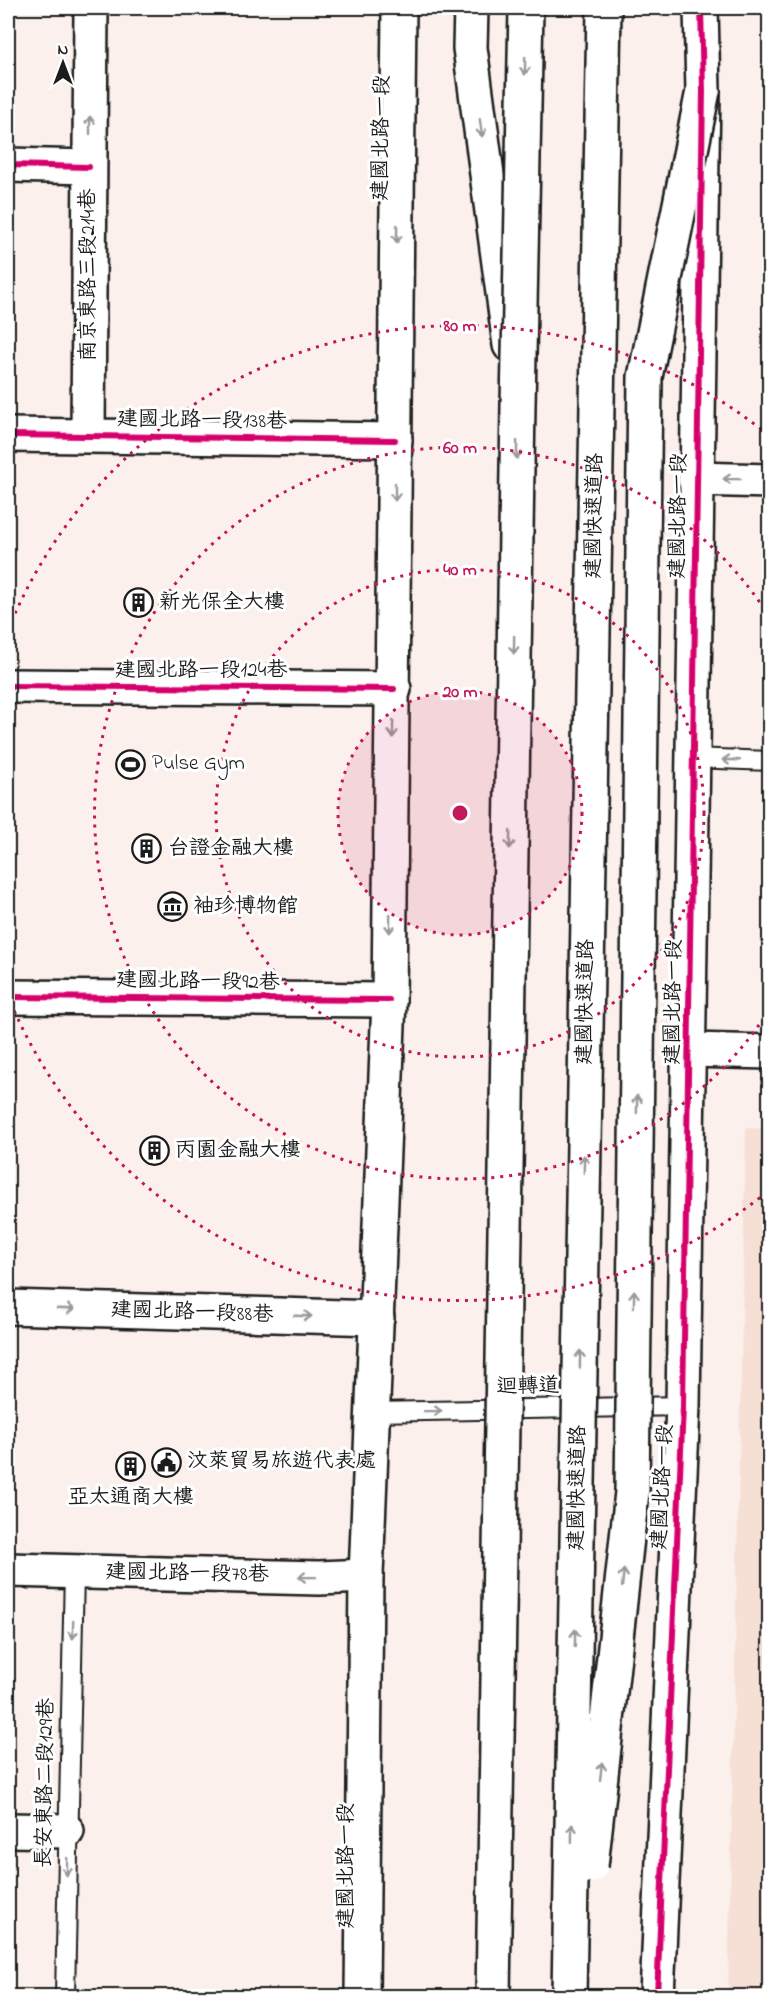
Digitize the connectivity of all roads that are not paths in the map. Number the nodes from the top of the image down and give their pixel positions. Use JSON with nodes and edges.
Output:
{"nodes":[{"id":1,"x":91,"y":8,"type":"edge"},
{"id":2,"x":399,"y":8,"type":"edge"},
{"id":3,"x":471,"y":8,"type":"edge"},
{"id":4,"x":526,"y":8,"type":"edge"},
{"id":5,"x":604,"y":8,"type":"edge"},
{"id":6,"x":701,"y":8,"type":"edge"},
{"id":7,"x":703,"y":91,"type":"junction"},
{"id":8,"x":8,"y":165,"type":"edge"},
{"id":9,"x":89,"y":167,"type":"junction"},
{"id":10,"x":518,"y":405,"type":"junction"},
{"id":11,"x":8,"y":435,"type":"edge"},
{"id":12,"x":88,"y":435,"type":"junction"},
{"id":13,"x":395,"y":440,"type":"junction"},
{"id":14,"x":695,"y":479,"type":"junction"},
{"id":15,"x":770,"y":481,"type":"edge"},
{"id":16,"x":8,"y":686,"type":"edge"},
{"id":17,"x":394,"y":689,"type":"junction"},
{"id":18,"x":692,"y":759,"type":"junction"},
{"id":19,"x":770,"y":761,"type":"edge"},
{"id":20,"x":8,"y":996,"type":"edge"},
{"id":21,"x":389,"y":1000,"type":"junction"},
{"id":22,"x":690,"y":1050,"type":"junction"},
{"id":23,"x":770,"y":1052,"type":"edge"},
{"id":24,"x":8,"y":1307,"type":"edge"},
{"id":25,"x":377,"y":1318,"type":"junction"},
{"id":26,"x":683,"y":1406,"type":"junction"},
{"id":27,"x":374,"y":1412,"type":"junction"},
{"id":28,"x":8,"y":1570,"type":"edge"},
{"id":29,"x":74,"y":1571,"type":"junction"},
{"id":30,"x":366,"y":1575,"type":"junction"},
{"id":31,"x":8,"y":1830,"type":"edge"},
{"id":32,"x":67,"y":1831,"type":"junction"},
{"id":33,"x":65,"y":1996,"type":"edge"},
{"id":34,"x":362,"y":1996,"type":"edge"},
{"id":35,"x":493,"y":1996,"type":"edge"},
{"id":36,"x":569,"y":1996,"type":"edge"},
{"id":37,"x":576,"y":1996,"type":"edge"},
{"id":38,"x":657,"y":1996,"type":"edge"}],
"edges":[{"from":9,"to":1,"type":"main road","name":"南京東路三段214巷","one_way":true},
{"from":2,"to":13,"type":"main road","name":"建國北路一段","one_way":true},
{"from":3,"to":10,"type":"main road","one_way":true,"bridge":true},
{"from":4,"to":10,"type":"main road","one_way":true,"bridge":true},
{"from":36,"to":5,"type":"main road","name":"建國快速道路","one_way":true,"bridge":true},
{"from":6,"to":7,"type":"main road","name":"建國北路一段"},
{"from":7,"to":14,"type":"main road","name":"建國北路一段"},
{"from":37,"to":7,"type":"main road","one_way":true,"bridge":true},
{"from":8,"to":9,"type":"main road"},
{"from":9,"to":12,"type":"main road","name":"南京東路三段214巷"},
{"from":10,"to":35,"type":"main road","one_way":true,"bridge":true},
{"from":11,"to":12,"type":"main road","name":"建國北路一段138巷"},
{"from":12,"to":13,"type":"main road","name":"建國北路一段138巷"},
{"from":13,"to":17,"type":"main road","name":"建國北路一段","one_way":true},
{"from":15,"to":14,"type":"main road","one_way":true},
{"from":14,"to":18,"type":"main road","name":"建國北路一段"},
{"from":16,"to":17,"type":"main road","name":"建國北路一段124巷"},
{"from":17,"to":21,"type":"main road","name":"建國北路一段","one_way":true},
{"from":19,"to":18,"type":"lane","one_way":true},
{"from":18,"to":22,"type":"main road","name":"建國北路一段"},
{"from":20,"to":21,"type":"main road","name":"建國北路一段92巷"},
{"from":21,"to":25,"type":"main road","name":"建國北路一段"},
{"from":22,"to":23,"type":"main road"},
{"from":22,"to":26,"type":"main road","name":"建國北路一段"},
{"from":24,"to":25,"type":"main road","name":"建國北路一段88巷","one_way":true},
{"from":25,"to":27,"type":"main road","name":"建國北路一段"},
{"from":27,"to":26,"type":"lane","name":"迴轉道","one_way":true},
{"from":26,"to":38,"type":"main road","name":"建國北路一段"},
{"from":27,"to":30,"type":"main road","name":"建國北路一段"},
{"from":28,"to":29,"type":"main road","name":"建國北路一段78巷"},
{"from":30,"to":29,"type":"main road","name":"建國北路一段78巷","one_way":true},
{"from":29,"to":32,"type":"lane","name":"長安東路二段129巷","one_way":true},
{"from":30,"to":34,"type":"main road","name":"建國北路一段"},
{"from":31,"to":32,"type":"main road"},
{"from":32,"to":33,"type":"lane","name":"長安東路二段129巷","one_way":true}]}
